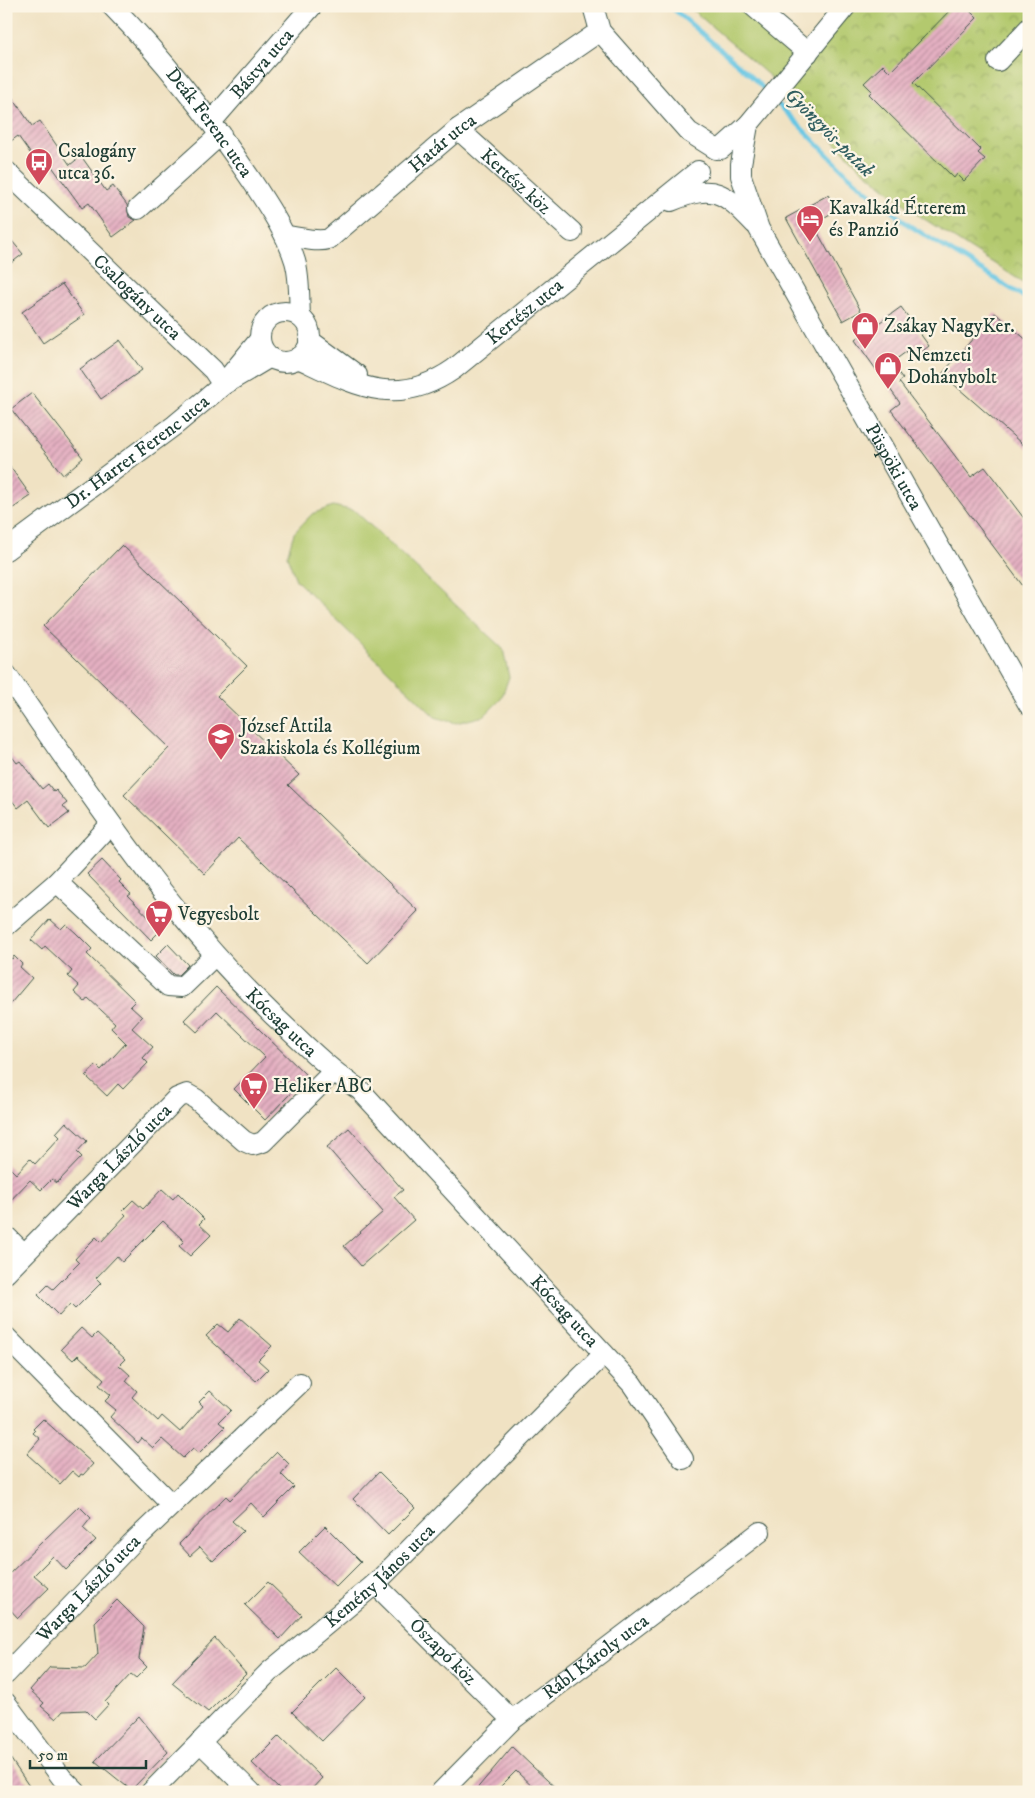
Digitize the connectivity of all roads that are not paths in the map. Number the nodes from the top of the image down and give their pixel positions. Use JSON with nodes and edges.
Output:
{"nodes":[{"id":1,"x":112,"y":6,"type":"edge"},
{"id":2,"x":312,"y":6,"type":"edge"},
{"id":3,"x":593,"y":6,"type":"edge"},
{"id":4,"x":753,"y":6,"type":"edge"},
{"id":5,"x":846,"y":6,"type":"edge"},
{"id":6,"x":1029,"y":28,"type":"edge"},
{"id":7,"x":600,"y":31,"type":"junction"},
{"id":8,"x":808,"y":53,"type":"junction"},
{"id":9,"x":998,"y":61,"type":"dead end"},
{"id":10,"x":748,"y":125,"type":"junction"},
{"id":11,"x":217,"y":128,"type":"junction"},
{"id":12,"x":458,"y":129,"type":"junction"},
{"id":13,"x":709,"y":157,"type":"junction"},
{"id":14,"x":741,"y":170,"type":"junction"},
{"id":15,"x":6,"y":171,"type":"edge"},
{"id":16,"x":713,"y":192,"type":"junction"},
{"id":17,"x":652,"y":208,"type":"junction"},
{"id":18,"x":138,"y":209,"type":"dead end"},
{"id":19,"x":759,"y":229,"type":"junction"},
{"id":20,"x":572,"y":232,"type":"dead end"},
{"id":21,"x":288,"y":244,"type":"junction"},
{"id":22,"x":278,"y":313,"type":"junction"},
{"id":23,"x":300,"y":317,"type":"junction"},
{"id":24,"x":260,"y":339,"type":"junction"},
{"id":25,"x":309,"y":340,"type":"junction"},
{"id":26,"x":270,"y":357,"type":"junction"},
{"id":27,"x":298,"y":358,"type":"junction"},
{"id":28,"x":223,"y":385,"type":"junction"},
{"id":29,"x":385,"y":390,"type":"junction"},
{"id":30,"x":6,"y":550,"type":"edge"},
{"id":31,"x":6,"y":674,"type":"edge"},
{"id":32,"x":1029,"y":705,"type":"edge"},
{"id":33,"x":111,"y":824,"type":"junction"},
{"id":34,"x":57,"y":882,"type":"junction"},
{"id":35,"x":6,"y":926,"type":"edge"},
{"id":36,"x":214,"y":956,"type":"junction"},
{"id":37,"x":333,"y":1072,"type":"junction"},
{"id":38,"x":6,"y":1236,"type":"edge"},
{"id":39,"x":24,"y":1254,"type":"junction"},
{"id":40,"x":6,"y":1273,"type":"edge"},
{"id":41,"x":6,"y":1337,"type":"edge"},
{"id":42,"x":604,"y":1354,"type":"junction"},
{"id":43,"x":300,"y":1383,"type":"dead end"},
{"id":44,"x":683,"y":1459,"type":"dead end"},
{"id":45,"x":171,"y":1504,"type":"junction"},
{"id":46,"x":760,"y":1532,"type":"dead end"},
{"id":47,"x":375,"y":1584,"type":"junction"},
{"id":48,"x":6,"y":1674,"type":"edge"},
{"id":49,"x":6,"y":1703,"type":"edge"},
{"id":50,"x":512,"y":1720,"type":"junction"},
{"id":51,"x":200,"y":1742,"type":"junction"},
{"id":52,"x":76,"y":1792,"type":"edge"},
{"id":53,"x":151,"y":1792,"type":"edge"},
{"id":54,"x":250,"y":1792,"type":"edge"},
{"id":55,"x":441,"y":1792,"type":"edge"}],
"edges":[{"from":1,"to":11,"type":"street","name":"Deák Ferenc utca"},
{"from":2,"to":11,"type":"street","name":"Bástya utca"},
{"from":3,"to":7,"type":"street"},
{"from":4,"to":8,"type":"street"},
{"from":5,"to":8,"type":"street","name":"Kertész utca"},
{"from":6,"to":9,"type":"street"},
{"from":7,"to":12,"type":"street","name":"Határ utca"},
{"from":7,"to":13,"type":"street"},
{"from":8,"to":10,"type":"street","name":"Kertész utca"},
{"from":10,"to":13,"type":"street","name":"Kertész utca"},
{"from":10,"to":14,"type":"street"},
{"from":11,"to":18,"type":"street","name":"Bástya utca"},
{"from":11,"to":21,"type":"street","name":"Deák Ferenc utca"},
{"from":12,"to":20,"type":"street","name":"Kertész köz"},
{"from":12,"to":21,"type":"street","name":"Határ utca"},
{"from":13,"to":14,"type":"street"},
{"from":13,"to":16,"type":"street"},
{"from":13,"to":17,"type":"street","name":"Kertész utca"},
{"from":14,"to":16,"type":"street"},
{"from":14,"to":19,"type":"street"},
{"from":15,"to":28,"type":"street","name":"Csalogány utca"},
{"from":16,"to":17,"type":"street"},
{"from":16,"to":19,"type":"street"},
{"from":17,"to":29,"type":"street","name":"Kertész utca"},
{"from":19,"to":32,"type":"street","name":"Püspöki utca"},
{"from":21,"to":22,"type":"street"},
{"from":21,"to":23,"type":"street"},
{"from":22,"to":23,"type":"street"},
{"from":22,"to":24,"type":"street"},
{"from":23,"to":25,"type":"street"},
{"from":24,"to":26,"type":"street"},
{"from":24,"to":28,"type":"street"},
{"from":25,"to":27,"type":"street"},
{"from":25,"to":29,"type":"street"},
{"from":26,"to":27,"type":"street"},
{"from":26,"to":28,"type":"street","name":"Dr. Harrer Ferenc utca"},
{"from":27,"to":29,"type":"street","name":"Kertész utca"},
{"from":28,"to":30,"type":"street","name":"Dr. Harrer Ferenc utca"},
{"from":31,"to":33,"type":"street","name":"Kócsag utca"},
{"from":33,"to":34,"type":"street"},
{"from":33,"to":36,"type":"street","name":"Kócsag utca"},
{"from":34,"to":35,"type":"street"},
{"from":34,"to":36,"type":"street"},
{"from":36,"to":37,"type":"street","name":"Kócsag utca"},
{"from":37,"to":39,"type":"street","name":"Warga László utca"},
{"from":37,"to":42,"type":"street","name":"Kócsag utca"},
{"from":38,"to":39,"type":"street"},
{"from":39,"to":40,"type":"street","name":"Warga László utca"},
{"from":41,"to":45,"type":"street"},
{"from":42,"to":44,"type":"street","name":"Kócsag utca"},
{"from":42,"to":47,"type":"street","name":"Kemény János utca"},
{"from":43,"to":45,"type":"street","name":"Warga László utca"},
{"from":45,"to":48,"type":"street","name":"Warga László utca"},
{"from":46,"to":50,"type":"street","name":"Rábl Károly utca"},
{"from":47,"to":50,"type":"street","name":"Őszapó köz"},
{"from":47,"to":51,"type":"street","name":"Kemény János utca"},
{"from":49,"to":52,"type":"street"},
{"from":50,"to":55,"type":"street","name":"Rábl Károly utca"},
{"from":51,"to":53,"type":"street","name":"Kemény János utca"},
{"from":51,"to":54,"type":"street"}]}
